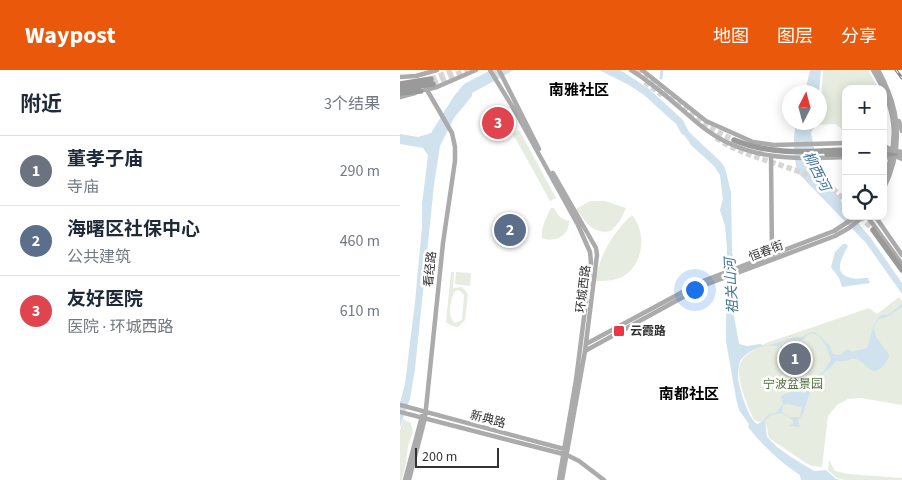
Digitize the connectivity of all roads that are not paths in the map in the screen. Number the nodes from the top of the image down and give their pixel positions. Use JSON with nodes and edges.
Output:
{"nodes":[{"id":1,"x":437,"y":70,"type":"edge"},
{"id":2,"x":476,"y":70,"type":"edge"},
{"id":3,"x":499,"y":70,"type":"edge"},
{"id":4,"x":631,"y":70,"type":"edge"},
{"id":5,"x":642,"y":70,"type":"edge"},
{"id":6,"x":873,"y":70,"type":"edge"},
{"id":7,"x":878,"y":70,"type":"edge"},
{"id":8,"x":490,"y":71,"type":"edge"},
{"id":9,"x":882,"y":76,"type":"junction"},
{"id":10,"x":400,"y":77,"type":"edge"},
{"id":11,"x":400,"y":84,"type":"edge"},
{"id":12,"x":400,"y":89,"type":"edge"},
{"id":13,"x":424,"y":90,"type":"junction"},
{"id":14,"x":400,"y":93,"type":"edge"},
{"id":15,"x":400,"y":97,"type":"edge"},
{"id":16,"x":902,"y":132,"type":"edge"},
{"id":17,"x":734,"y":140,"type":"tunnel mouth"},
{"id":18,"x":842,"y":147,"type":"edge"},
{"id":19,"x":887,"y":148,"type":"edge"},
{"id":20,"x":792,"y":150,"type":"junction"},
{"id":21,"x":818,"y":150,"type":"junction"},
{"id":22,"x":898,"y":155,"type":"edge"},
{"id":23,"x":771,"y":156,"type":"junction"},
{"id":24,"x":842,"y":156,"type":"edge"},
{"id":25,"x":887,"y":176,"type":"edge"},
{"id":26,"x":887,"y":181,"type":"edge"},
{"id":27,"x":854,"y":220,"type":"edge"},
{"id":28,"x":868,"y":220,"type":"edge"},
{"id":29,"x":878,"y":220,"type":"edge"},
{"id":30,"x":873,"y":230,"type":"tunnel mouth"},
{"id":31,"x":902,"y":255,"type":"edge"},
{"id":32,"x":772,"y":257,"type":"junction"},
{"id":33,"x":902,"y":264,"type":"edge"},
{"id":34,"x":902,"y":270,"type":"edge"},
{"id":35,"x":720,"y":277,"type":"junction"},
{"id":36,"x":586,"y":344,"type":"junction"},
{"id":37,"x":585,"y":351,"type":"junction"},
{"id":38,"x":400,"y":405,"type":"edge"},
{"id":39,"x":400,"y":412,"type":"edge"},
{"id":40,"x":424,"y":412,"type":"junction"},
{"id":41,"x":423,"y":418,"type":"junction"},
{"id":42,"x":564,"y":453,"type":"junction"},
{"id":43,"x":407,"y":480,"type":"edge"},
{"id":44,"x":560,"y":480,"type":"edge"},
{"id":45,"x":604,"y":480,"type":"edge"}],
"edges":[{"from":1,"to":10,"type":"main road"},
{"from":2,"to":13,"type":"main road"},
{"from":3,"to":36,"type":"main road","name":"环城西路"},
{"from":4,"to":23,"type":"main road"},
{"from":5,"to":20,"type":"main road"},
{"from":6,"to":22,"type":"main road"},
{"from":7,"to":9,"type":"main road"},
{"from":8,"to":42,"type":"main road","name":"环城西路"},
{"from":9,"to":16,"type":"main road"},
{"from":9,"to":22,"type":"main road"},
{"from":11,"to":12,"type":"highway"},
{"from":13,"to":14,"type":"highway"},
{"from":13,"to":15,"type":"main road"},
{"from":13,"to":40,"type":"main road","name":"看经路"},
{"from":17,"to":20,"type":"highway"},
{"from":18,"to":21,"type":"highway"},
{"from":19,"to":22,"type":"main road"},
{"from":20,"to":21,"type":"highway"},
{"from":20,"to":23,"type":"main road"},
{"from":21,"to":24,"type":"highway"},
{"from":22,"to":25,"type":"main road"},
{"from":22,"to":26,"type":"main road"},
{"from":23,"to":32,"type":"main road"},
{"from":27,"to":32,"type":"main road","name":"恒春街"},
{"from":28,"to":33,"type":"main road"},
{"from":29,"to":31,"type":"main road"},
{"from":30,"to":34,"type":"highway"},
{"from":32,"to":35,"type":"main road","name":"恒春街"},
{"from":35,"to":36,"type":"main road","name":"恒春街"},
{"from":35,"to":37,"type":"main road","name":"恒春街"},
{"from":36,"to":37,"type":"main road","name":"环城西路"},
{"from":37,"to":42,"type":"main road","name":"环城西路"},
{"from":38,"to":40,"type":"main road","name":"新典路"},
{"from":39,"to":41,"type":"main road","name":"新典路"},
{"from":40,"to":41,"type":"main road","name":"看经路"},
{"from":40,"to":42,"type":"main road","name":"新典路"},
{"from":41,"to":42,"type":"main road","name":"新典路"},
{"from":41,"to":43,"type":"main road","name":"看经路"},
{"from":42,"to":44,"type":"main road","name":"环城西路"},
{"from":42,"to":45,"type":"main road","name":"新典路"}]}
